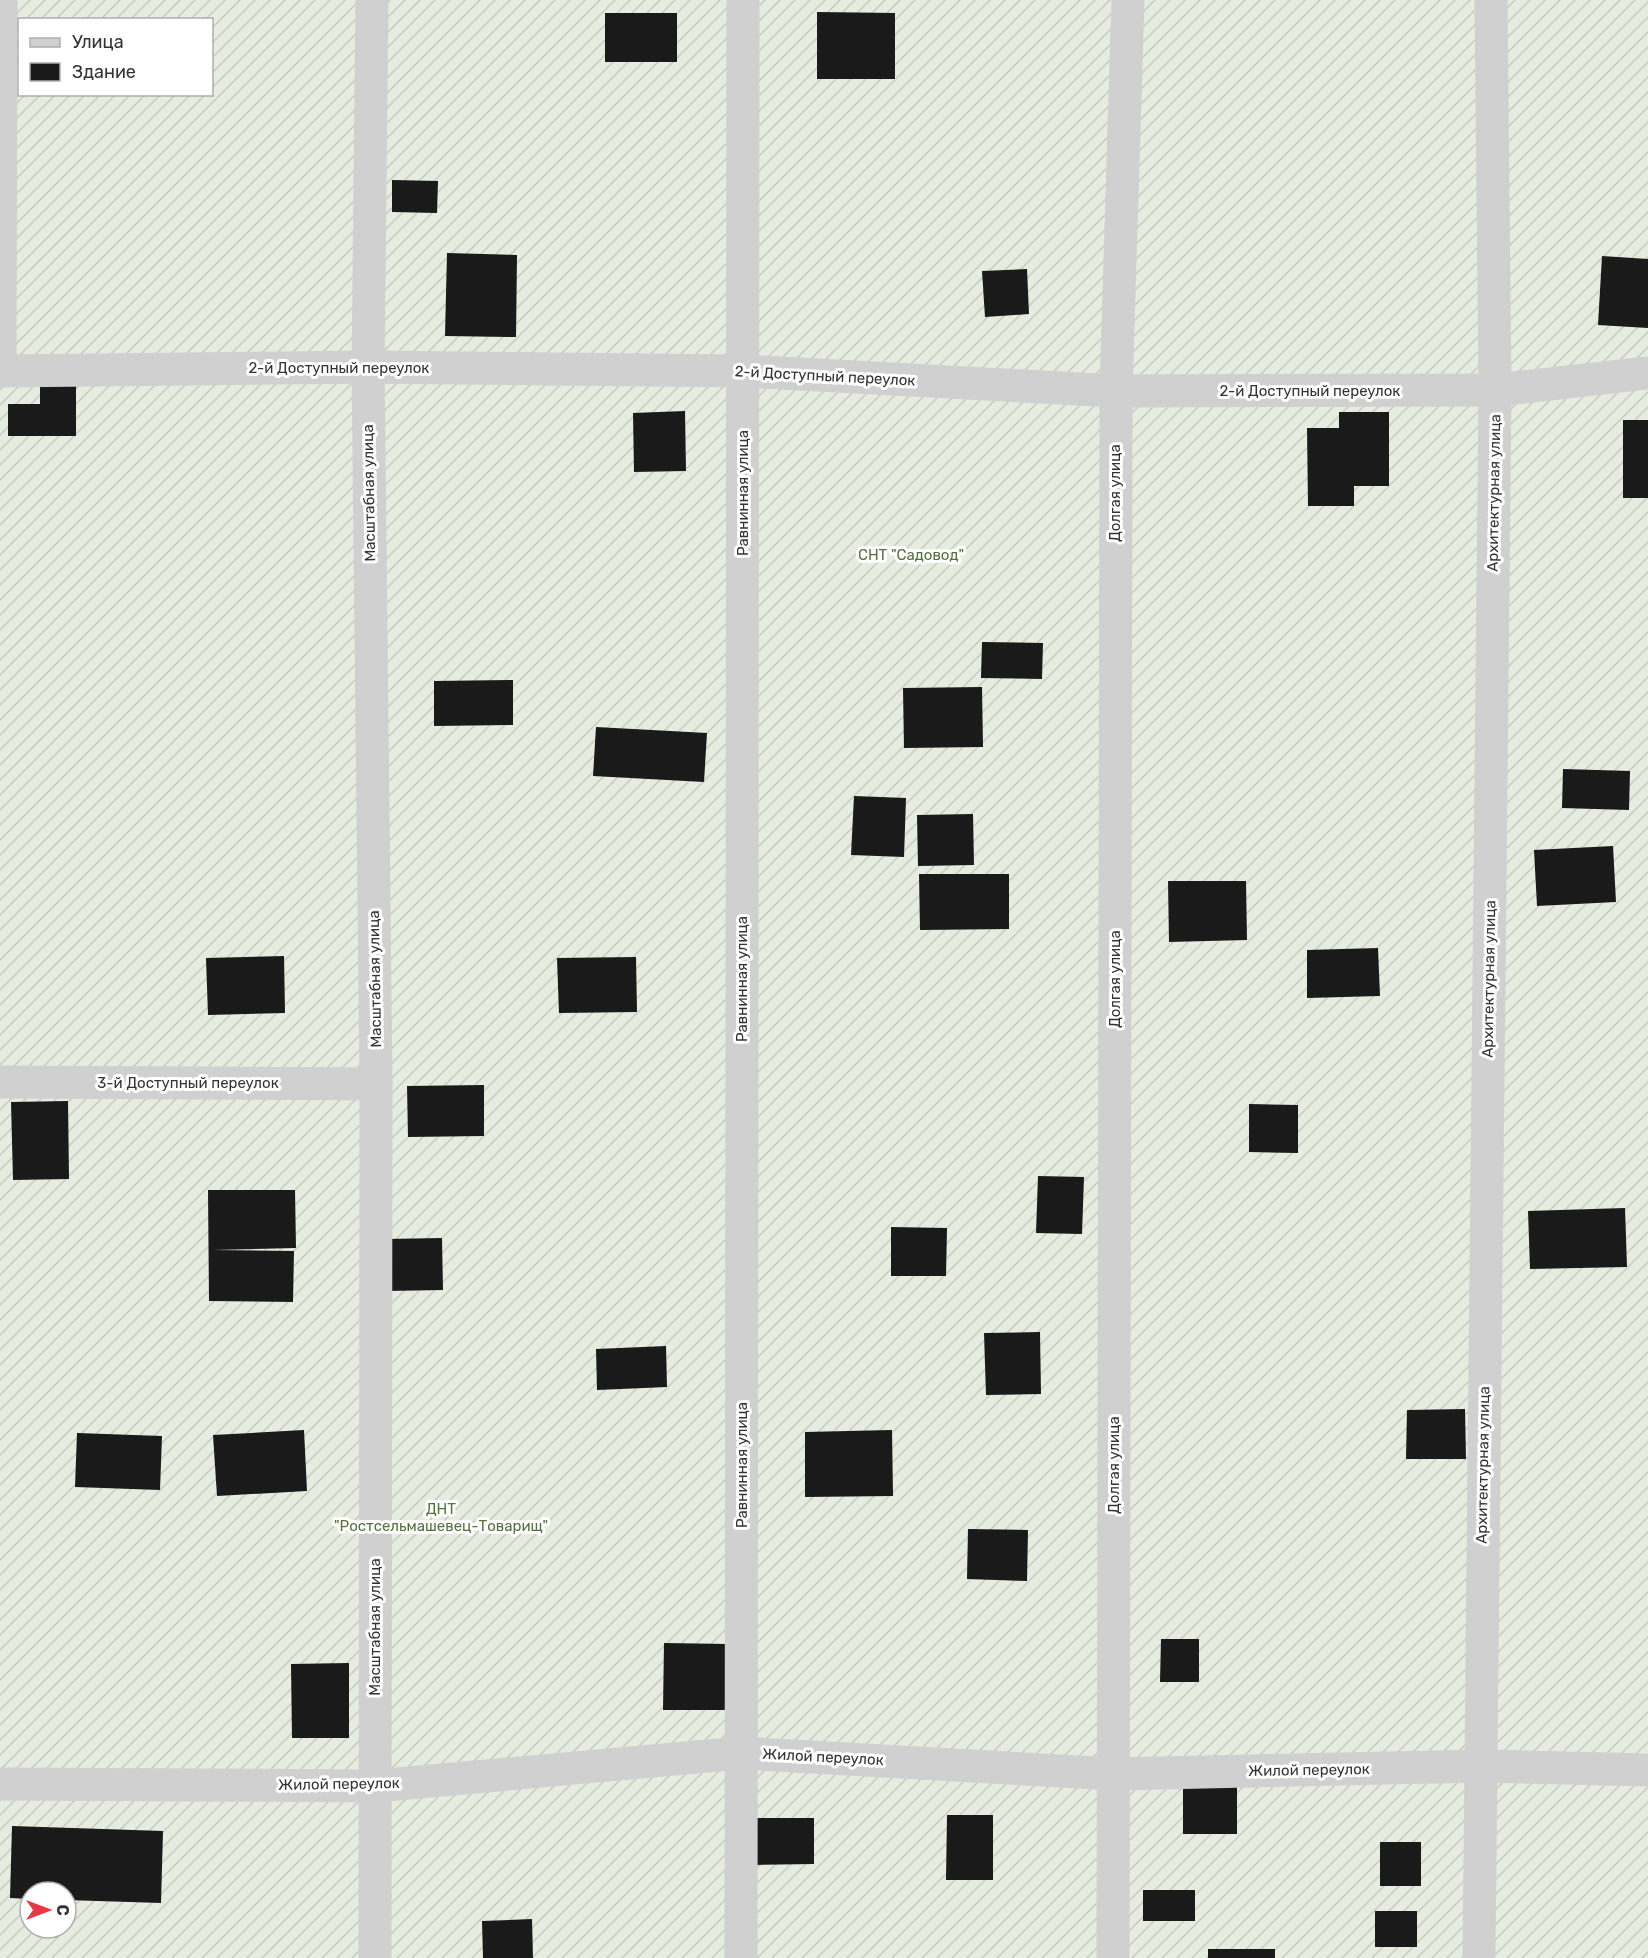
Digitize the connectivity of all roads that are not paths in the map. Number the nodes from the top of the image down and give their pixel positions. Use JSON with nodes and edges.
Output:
{"nodes":[{"id":1,"x":1,"y":0,"type":"edge"},
{"id":2,"x":372,"y":0,"type":"edge"},
{"id":3,"x":743,"y":0,"type":"edge"},
{"id":4,"x":1128,"y":0,"type":"edge"},
{"id":5,"x":1491,"y":0,"type":"edge"},
{"id":6,"x":0,"y":361,"type":"edge"},
{"id":7,"x":368,"y":367,"type":"junction"},
{"id":8,"x":0,"y":370,"type":"edge"},
{"id":9,"x":743,"y":371,"type":"junction"},
{"id":10,"x":1648,"y":373,"type":"edge"},
{"id":11,"x":1495,"y":390,"type":"junction"},
{"id":12,"x":1116,"y":392,"type":"junction"},
{"id":13,"x":0,"y":1082,"type":"edge"},
{"id":14,"x":376,"y":1084,"type":"junction"},
{"id":15,"x":741,"y":1753,"type":"junction"},
{"id":16,"x":1480,"y":1766,"type":"junction"},
{"id":17,"x":1648,"y":1770,"type":"edge"},
{"id":18,"x":1114,"y":1774,"type":"junction"},
{"id":19,"x":0,"y":1784,"type":"edge"},
{"id":20,"x":375,"y":1786,"type":"junction"},
{"id":21,"x":375,"y":1958,"type":"edge"},
{"id":22,"x":741,"y":1958,"type":"edge"},
{"id":23,"x":1113,"y":1958,"type":"edge"},
{"id":24,"x":1479,"y":1958,"type":"edge"}],
"edges":[{"from":1,"to":6,"type":"lane"},
{"from":2,"to":7,"type":"lane","name":"Масштабная улица"},
{"from":3,"to":9,"type":"lane","name":"Равнинная улица"},
{"from":4,"to":12,"type":"lane","name":"Долгая улица"},
{"from":5,"to":11,"type":"lane","name":"Архитектурная улица"},
{"from":7,"to":8,"type":"lane","name":"2-й Доступный переулок"},
{"from":7,"to":9,"type":"lane","name":"2-й Доступный переулок"},
{"from":7,"to":14,"type":"lane","name":"Масштабная улица"},
{"from":9,"to":12,"type":"lane","name":"2-й Доступный переулок"},
{"from":9,"to":15,"type":"lane","name":"Равнинная улица"},
{"from":10,"to":11,"type":"lane","name":"2-й Доступный переулок"},
{"from":11,"to":12,"type":"lane","name":"2-й Доступный переулок"},
{"from":11,"to":16,"type":"lane","name":"Архитектурная улица"},
{"from":12,"to":18,"type":"lane","name":"Долгая улица"},
{"from":13,"to":14,"type":"lane","name":"3-й Доступный переулок"},
{"from":14,"to":20,"type":"lane","name":"Масштабная улица"},
{"from":15,"to":18,"type":"lane","name":"Жилой переулок"},
{"from":15,"to":20,"type":"lane","name":"Жилой переулок"},
{"from":15,"to":22,"type":"lane","name":"Равнинная улица"},
{"from":16,"to":17,"type":"lane","name":"Жилой переулок"},
{"from":16,"to":18,"type":"lane","name":"Жилой переулок"},
{"from":16,"to":24,"type":"lane","name":"Архитектурная улица"},
{"from":18,"to":23,"type":"lane","name":"Долгая улица"},
{"from":19,"to":20,"type":"lane","name":"Жилой переулок"},
{"from":20,"to":21,"type":"lane","name":"Масштабная улица"}]}
